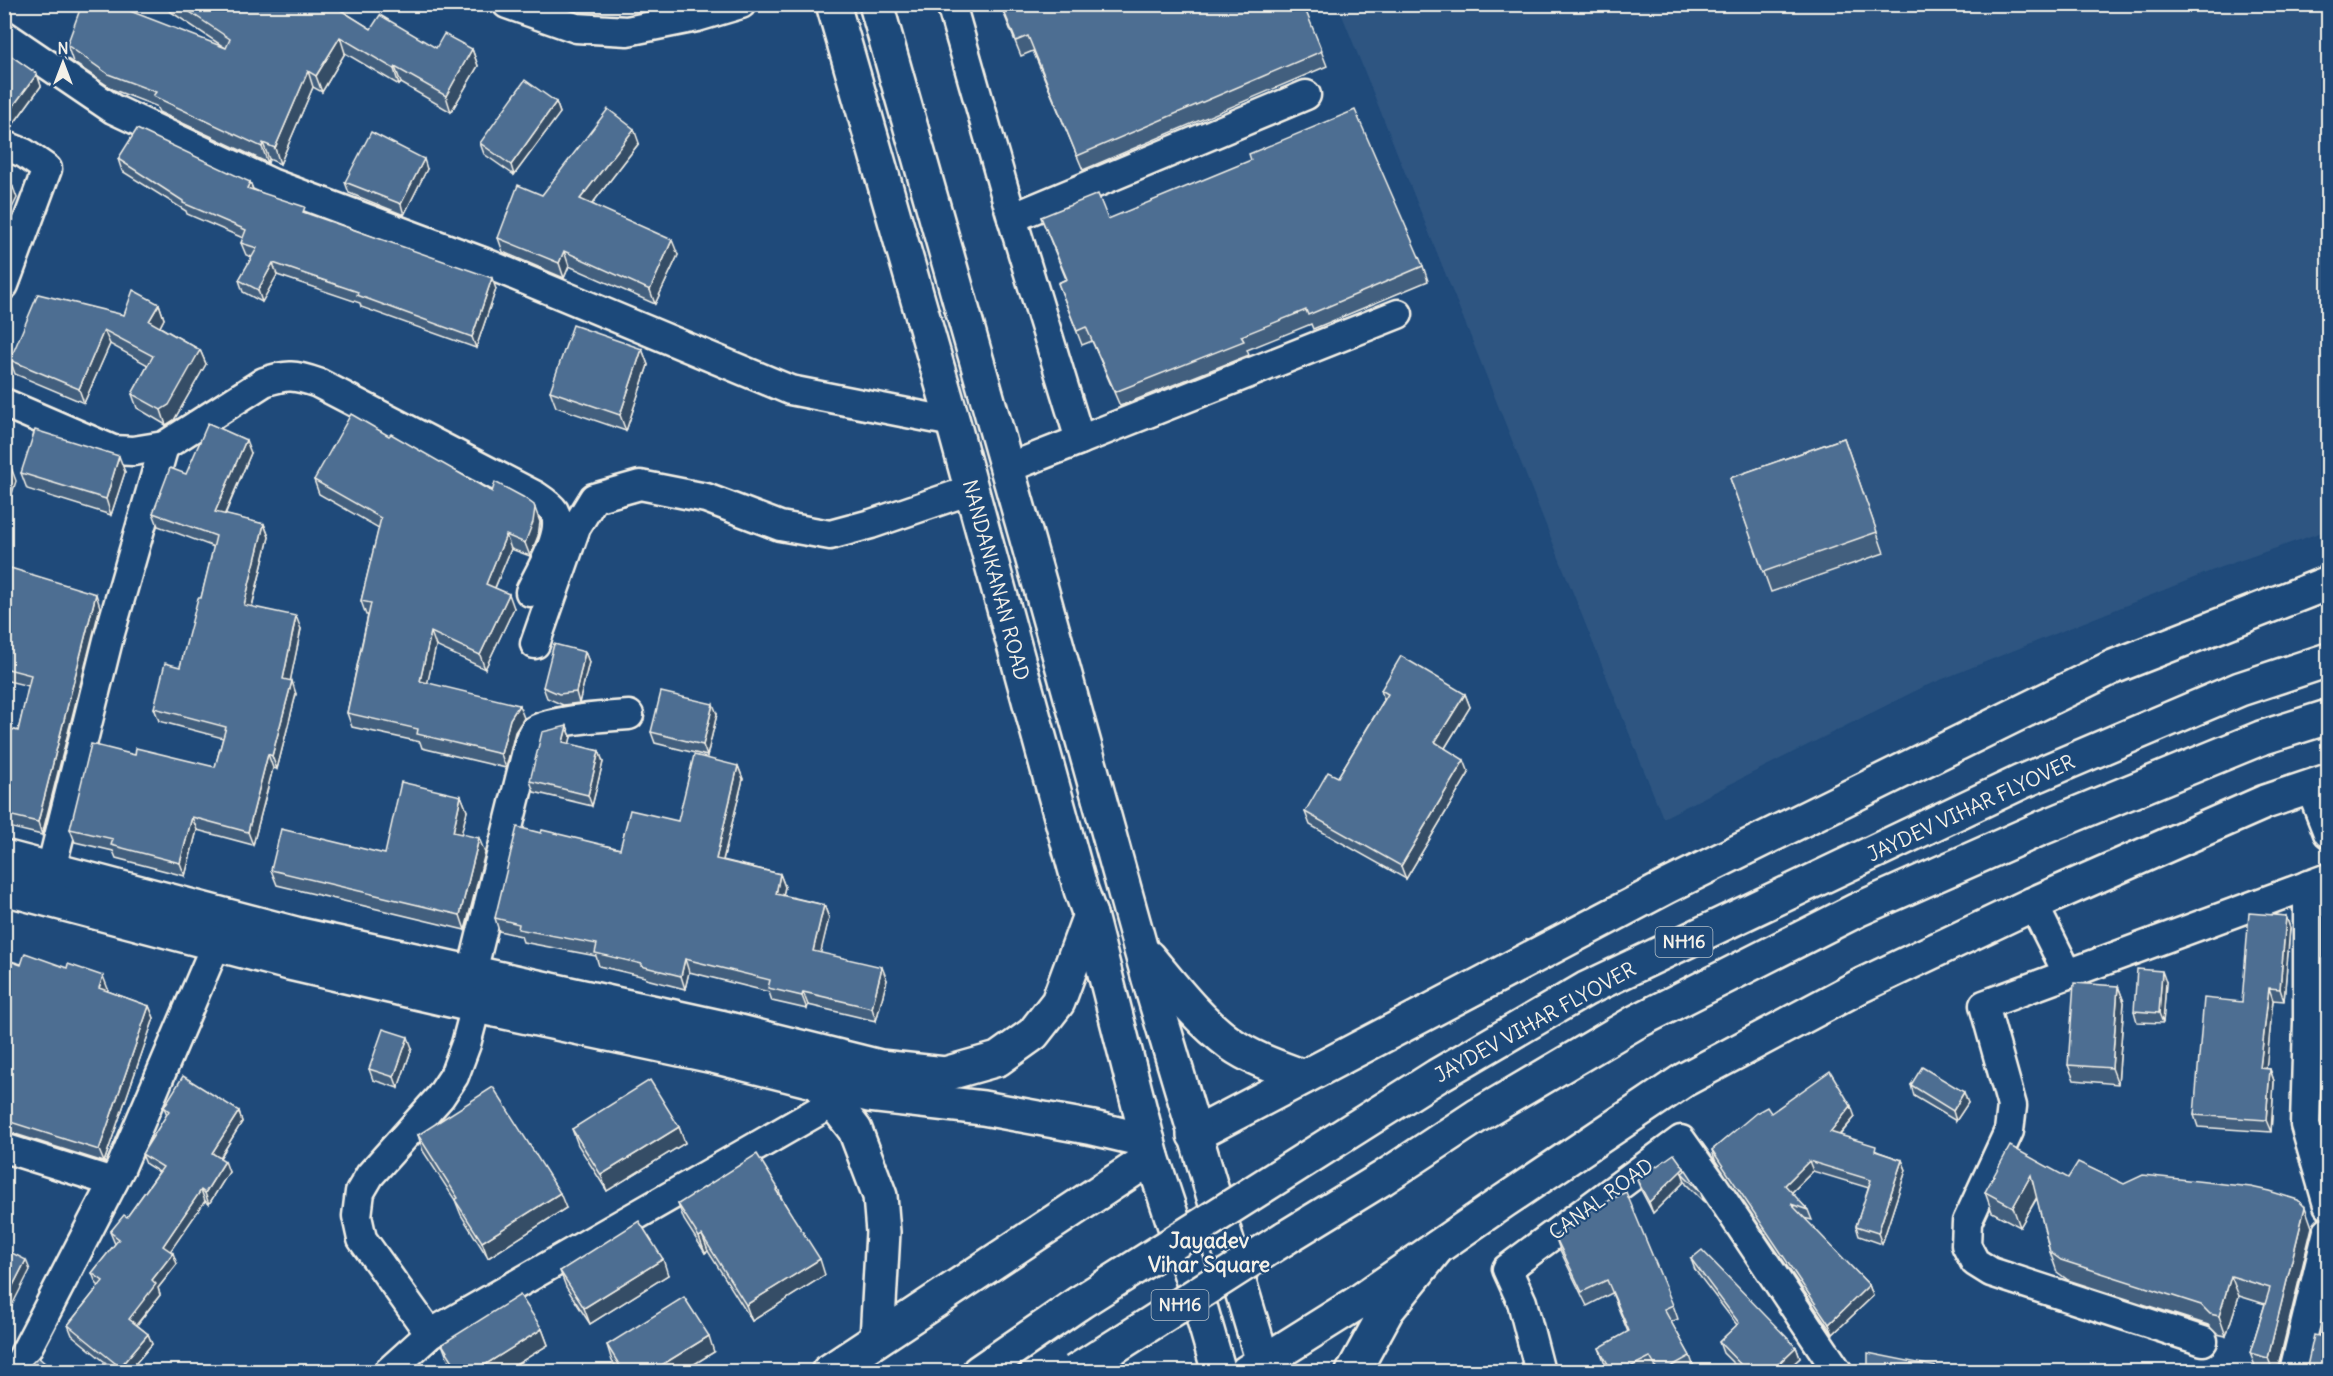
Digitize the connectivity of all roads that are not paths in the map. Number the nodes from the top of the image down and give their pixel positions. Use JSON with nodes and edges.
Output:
{"nodes":[{"id":1,"x":507,"y":4,"type":"edge"},
{"id":2,"x":741,"y":4,"type":"edge"},
{"id":3,"x":833,"y":4,"type":"edge"},
{"id":4,"x":876,"y":4,"type":"edge"},
{"id":5,"x":951,"y":4,"type":"edge"},
{"id":6,"x":4,"y":35,"type":"edge"},
{"id":7,"x":1306,"y":95,"type":"dead end"},
{"id":8,"x":4,"y":145,"type":"edge"},
{"id":9,"x":1012,"y":218,"type":"junction"},
{"id":10,"x":4,"y":285,"type":"edge"},
{"id":11,"x":1398,"y":314,"type":"dead end"},
{"id":12,"x":4,"y":402,"type":"edge"},
{"id":13,"x":953,"y":422,"type":"junction"},
{"id":14,"x":1080,"y":440,"type":"junction"},
{"id":15,"x":164,"y":446,"type":"junction"},
{"id":16,"x":1008,"y":468,"type":"junction"},
{"id":17,"x":971,"y":490,"type":"junction"},
{"id":18,"x":2328,"y":583,"type":"edge"},
{"id":19,"x":530,"y":592,"type":"dead end"},
{"id":20,"x":535,"y":644,"type":"dead end"},
{"id":21,"x":2328,"y":660,"type":"edge"},
{"id":22,"x":629,"y":715,"type":"dead end"},
{"id":23,"x":2328,"y":717,"type":"edge"},
{"id":24,"x":2319,"y":784,"type":"edge"},
{"id":25,"x":2328,"y":832,"type":"edge"},
{"id":26,"x":4,"y":857,"type":"edge"},
{"id":27,"x":51,"y":869,"type":"junction"},
{"id":28,"x":2318,"y":882,"type":"edge"},
{"id":29,"x":4,"y":888,"type":"edge"},
{"id":30,"x":2033,"y":904,"type":"junction"},
{"id":31,"x":1090,"y":915,"type":"junction"},
{"id":32,"x":216,"y":944,"type":"junction"},
{"id":33,"x":1141,"y":949,"type":"junction"},
{"id":34,"x":472,"y":972,"type":"junction"},
{"id":35,"x":2068,"y":974,"type":"junction"},
{"id":36,"x":476,"y":1006,"type":"junction"},
{"id":37,"x":1304,"y":1077,"type":"junction"},
{"id":38,"x":826,"y":1093,"type":"junction"},
{"id":39,"x":2317,"y":1121,"type":"edge"},
{"id":40,"x":1194,"y":1135,"type":"junction"},
{"id":41,"x":4,"y":1148,"type":"edge"},
{"id":42,"x":1150,"y":1149,"type":"junction"},
{"id":43,"x":114,"y":1182,"type":"junction"},
{"id":44,"x":2328,"y":1205,"type":"edge"},
{"id":45,"x":2328,"y":1231,"type":"edge"},
{"id":46,"x":1437,"y":1248,"type":"junction"},
{"id":47,"x":430,"y":1334,"type":"junction"},
{"id":48,"x":877,"y":1339,"type":"junction"},
{"id":49,"x":2203,"y":1341,"type":"dead end"},
{"id":50,"x":14,"y":1355,"type":"edge"},
{"id":51,"x":1258,"y":1368,"type":"edge"},
{"id":52,"x":388,"y":1371,"type":"edge"},
{"id":53,"x":828,"y":1371,"type":"edge"},
{"id":54,"x":979,"y":1371,"type":"edge"},
{"id":55,"x":1075,"y":1371,"type":"edge"},
{"id":56,"x":1218,"y":1371,"type":"edge"},
{"id":57,"x":1353,"y":1371,"type":"edge"},
{"id":58,"x":1540,"y":1371,"type":"edge"},
{"id":59,"x":1838,"y":1371,"type":"edge"},
{"id":60,"x":2294,"y":1371,"type":"edge"}],
"edges":[{"from":1,"to":2,"type":"street"},
{"from":3,"to":13,"type":"main road","name":"NANDANKANAN ROAD"},
{"from":4,"to":16,"type":"main road","name":"NANDANKANAN ROAD"},
{"from":5,"to":9,"type":"street"},
{"from":6,"to":13,"type":"street"},
{"from":7,"to":9,"type":"street"},
{"from":8,"to":10,"type":"street"},
{"from":9,"to":14,"type":"street"},
{"from":11,"to":14,"type":"street"},
{"from":12,"to":15,"type":"street"},
{"from":13,"to":17,"type":"main road","name":"NANDANKANAN ROAD"},
{"from":14,"to":16,"type":"street"},
{"from":15,"to":19,"type":"street"},
{"from":15,"to":27,"type":"street"},
{"from":16,"to":33,"type":"main road","name":"NANDANKANAN ROAD"},
{"from":17,"to":20,"type":"street"},
{"from":17,"to":31,"type":"main road","name":"NANDANKANAN ROAD"},
{"from":18,"to":37,"type":"main road"},
{"from":21,"to":54,"type":"main road","name":"JAYDEV VIHAR FLYOVER","number":"NH16","bridge":true},
{"from":22,"to":34,"type":"street"},
{"from":23,"to":55,"type":"main road","number":"NH16","bridge":true},
{"from":24,"to":25,"type":"street"},
{"from":24,"to":30,"type":"main road"},
{"from":26,"to":27,"type":"main road"},
{"from":27,"to":34,"type":"main road"},
{"from":28,"to":35,"type":"street"},
{"from":28,"to":39,"type":"street"},
{"from":29,"to":32,"type":"main road"},
{"from":30,"to":35,"type":"street"},
{"from":30,"to":46,"type":"main road"},
{"from":31,"to":34,"type":"main road"},
{"from":31,"to":42,"type":"main road","name":"NANDANKANAN ROAD"},
{"from":32,"to":36,"type":"main road"},
{"from":32,"to":43,"type":"street"},
{"from":33,"to":37,"type":"main road"},
{"from":33,"to":40,"type":"main road","name":"NANDANKANAN ROAD"},
{"from":35,"to":49,"type":"street"},
{"from":36,"to":38,"type":"main road"},
{"from":36,"to":47,"type":"street"},
{"from":37,"to":40,"type":"main road"},
{"from":38,"to":42,"type":"main road"},
{"from":38,"to":47,"type":"street"},
{"from":38,"to":48,"type":"main road"},
{"from":39,"to":44,"type":"street"},
{"from":40,"to":51,"type":"main road","name":"NANDANKANAN ROAD"},
{"from":41,"to":43,"type":"street"},
{"from":42,"to":48,"type":"main road"},
{"from":42,"to":56,"type":"main road","name":"NANDANKANAN ROAD"},
{"from":43,"to":50,"type":"street"},
{"from":45,"to":60,"type":"street"},
{"from":46,"to":51,"type":"main road"},
{"from":46,"to":57,"type":"main road"},
{"from":47,"to":52,"type":"street"},
{"from":48,"to":53,"type":"main road"},
{"from":58,"to":59,"type":"street","name":"CANAL ROAD"}]}
